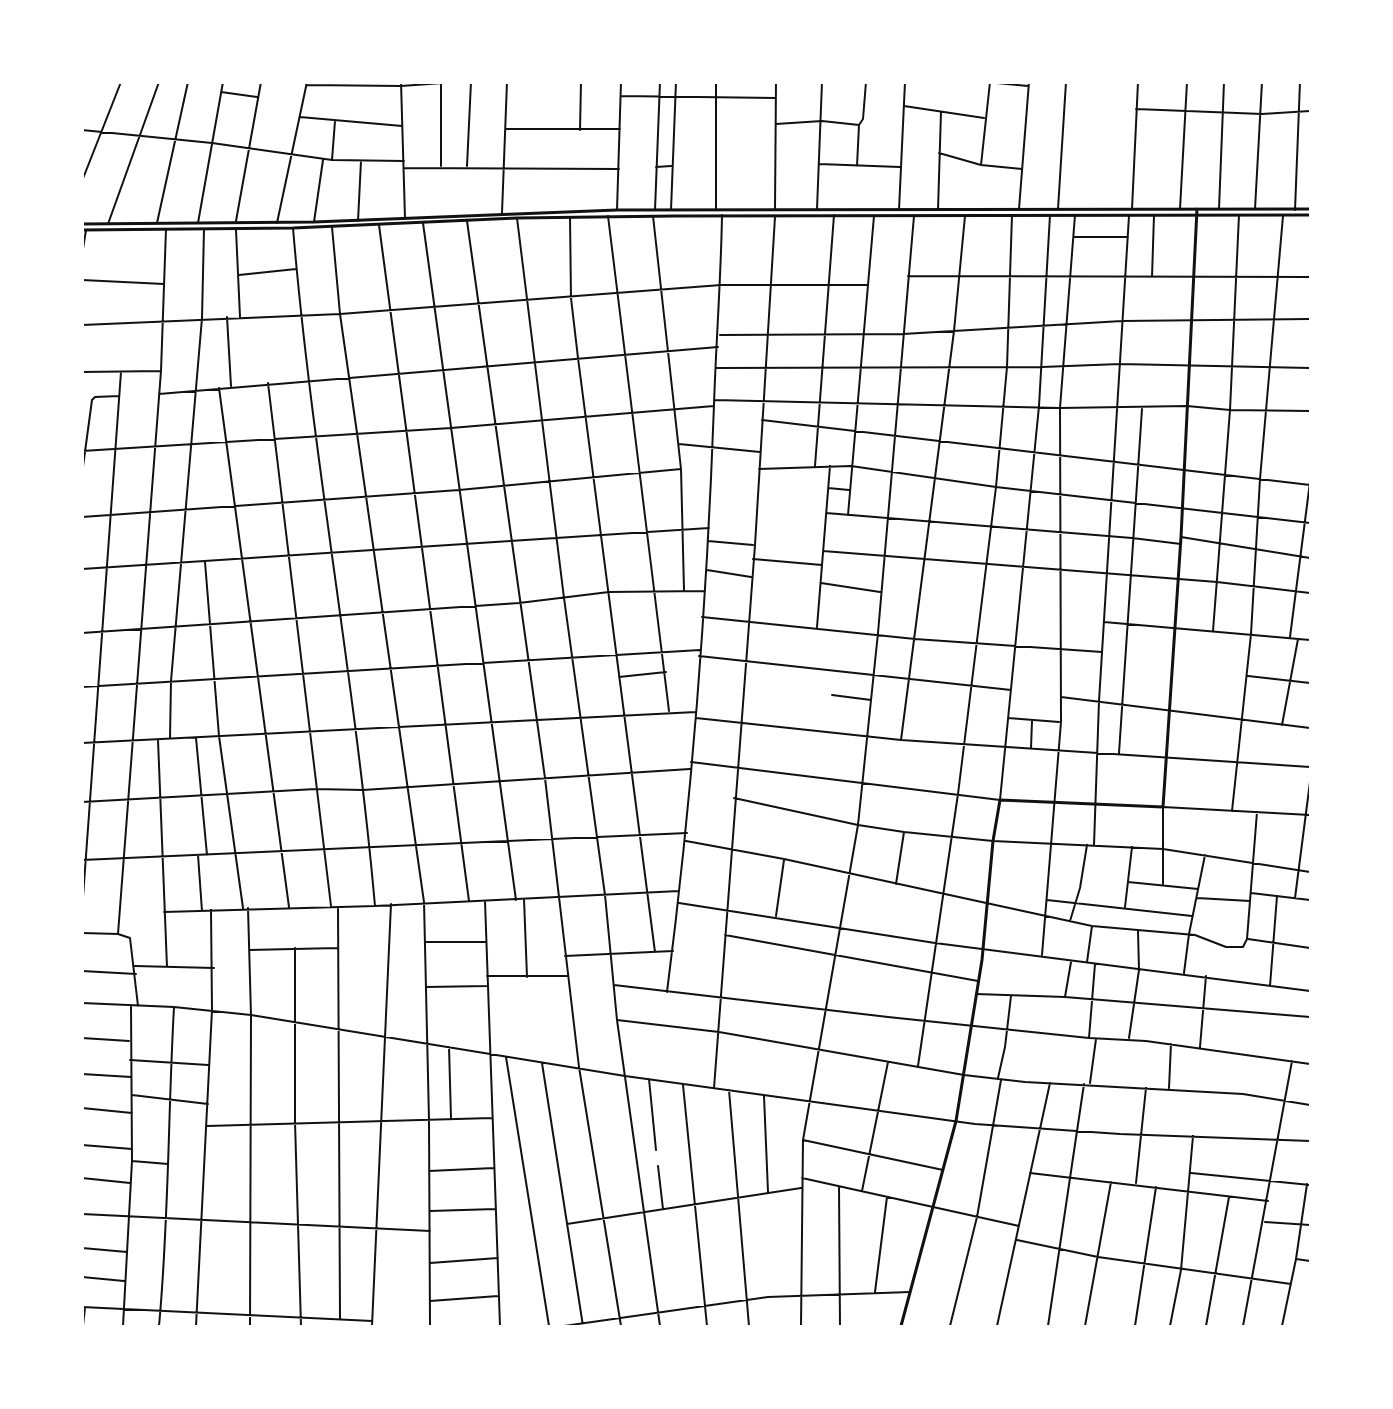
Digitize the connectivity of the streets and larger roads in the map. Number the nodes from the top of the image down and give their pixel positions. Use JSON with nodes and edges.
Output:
{"nodes":[{"id":1,"x":121,"y":82,"type":"edge"},
{"id":2,"x":159,"y":82,"type":"edge"},
{"id":3,"x":188,"y":82,"type":"edge"},
{"id":4,"x":223,"y":82,"type":"edge"},
{"id":5,"x":261,"y":82,"type":"edge"},
{"id":6,"x":457,"y":82,"type":"edge"},
{"id":7,"x":471,"y":82,"type":"edge"},
{"id":8,"x":507,"y":82,"type":"edge"},
{"id":9,"x":581,"y":82,"type":"edge"},
{"id":10,"x":621,"y":82,"type":"edge"},
{"id":11,"x":660,"y":82,"type":"edge"},
{"id":12,"x":676,"y":82,"type":"edge"},
{"id":13,"x":716,"y":82,"type":"edge"},
{"id":14,"x":776,"y":82,"type":"edge"},
{"id":15,"x":817,"y":82,"type":"edge"},
{"id":16,"x":822,"y":82,"type":"edge"},
{"id":17,"x":866,"y":82,"type":"edge"},
{"id":18,"x":904,"y":82,"type":"edge"},
{"id":19,"x":1066,"y":82,"type":"edge"},
{"id":20,"x":1138,"y":82,"type":"edge"},
{"id":21,"x":1187,"y":82,"type":"edge"},
{"id":22,"x":1224,"y":82,"type":"edge"},
{"id":23,"x":1262,"y":82,"type":"edge"},
{"id":24,"x":1300,"y":82,"type":"edge"},
{"id":25,"x":441,"y":83,"type":"edge"},
{"id":26,"x":989,"y":83,"type":"edge"},
{"id":27,"x":307,"y":84,"type":"edge"},
{"id":28,"x":401,"y":84,"type":"edge"},
{"id":29,"x":1029,"y":84,"type":"edge"},
{"id":30,"x":822,"y":88,"type":"junction"},
{"id":31,"x":222,"y":92,"type":"junction"},
{"id":32,"x":621,"y":96,"type":"junction"},
{"id":33,"x":660,"y":97,"type":"junction"},
{"id":34,"x":259,"y":98,"type":"junction"},
{"id":35,"x":675,"y":98,"type":"junction"},
{"id":36,"x":715,"y":98,"type":"junction"},
{"id":37,"x":776,"y":98,"type":"junction"},
{"id":38,"x":904,"y":106,"type":"junction"},
{"id":39,"x":1136,"y":109,"type":"junction"},
{"id":40,"x":1311,"y":111,"type":"edge"},
{"id":41,"x":941,"y":112,"type":"junction"},
{"id":42,"x":1186,"y":112,"type":"junction"},
{"id":43,"x":1300,"y":112,"type":"junction"},
{"id":44,"x":1225,"y":113,"type":"junction"},
{"id":45,"x":1262,"y":114,"type":"junction"},
{"id":46,"x":300,"y":117,"type":"junction"},
{"id":47,"x":985,"y":118,"type":"junction"},
{"id":48,"x":335,"y":121,"type":"junction"},
{"id":49,"x":822,"y":122,"type":"junction"},
{"id":50,"x":776,"y":124,"type":"junction"},
{"id":51,"x":859,"y":125,"type":"junction"},
{"id":52,"x":402,"y":126,"type":"junction"},
{"id":53,"x":506,"y":129,"type":"junction"},
{"id":54,"x":620,"y":129,"type":"junction"},
{"id":55,"x":82,"y":130,"type":"edge"},
{"id":56,"x":580,"y":130,"type":"junction"},
{"id":57,"x":101,"y":132,"type":"junction"},
{"id":58,"x":139,"y":135,"type":"junction"},
{"id":59,"x":175,"y":140,"type":"junction"},
{"id":60,"x":212,"y":143,"type":"junction"},
{"id":61,"x":250,"y":149,"type":"junction"},
{"id":62,"x":939,"y":153,"type":"junction"},
{"id":63,"x":292,"y":154,"type":"junction"},
{"id":64,"x":323,"y":159,"type":"junction"},
{"id":65,"x":332,"y":160,"type":"junction"},
{"id":66,"x":404,"y":161,"type":"junction"},
{"id":67,"x":361,"y":162,"type":"junction"},
{"id":68,"x":819,"y":164,"type":"junction"},
{"id":69,"x":981,"y":165,"type":"junction"},
{"id":70,"x":441,"y":166,"type":"junction"},
{"id":71,"x":466,"y":166,"type":"junction"},
{"id":72,"x":656,"y":166,"type":"junction"},
{"id":73,"x":673,"y":166,"type":"junction"},
{"id":74,"x":857,"y":166,"type":"junction"},
{"id":75,"x":504,"y":167,"type":"junction"},
{"id":76,"x":900,"y":167,"type":"junction"},
{"id":77,"x":404,"y":168,"type":"junction"},
{"id":78,"x":619,"y":169,"type":"junction"},
{"id":79,"x":1022,"y":169,"type":"junction"},
{"id":80,"x":82,"y":181,"type":"edge"},
{"id":81,"x":1132,"y":208,"type":"junction"},
{"id":82,"x":775,"y":209,"type":"junction"},
{"id":83,"x":817,"y":209,"type":"junction"},
{"id":84,"x":1019,"y":209,"type":"junction"},
{"id":85,"x":1058,"y":209,"type":"junction"},
{"id":86,"x":1180,"y":209,"type":"junction"},
{"id":87,"x":1197,"y":209,"type":"junction"},
{"id":88,"x":1219,"y":209,"type":"junction"},
{"id":89,"x":1255,"y":209,"type":"junction"},
{"id":90,"x":1311,"y":209,"type":"edge"},
{"id":91,"x":617,"y":210,"type":"junction"},
{"id":92,"x":655,"y":210,"type":"junction"},
{"id":93,"x":671,"y":210,"type":"junction"},
{"id":94,"x":716,"y":210,"type":"junction"},
{"id":95,"x":900,"y":210,"type":"junction"},
{"id":96,"x":938,"y":210,"type":"junction"},
{"id":97,"x":1295,"y":210,"type":"junction"},
{"id":98,"x":502,"y":213,"type":"junction"},
{"id":99,"x":1050,"y":214,"type":"junction"},
{"id":100,"x":1075,"y":214,"type":"junction"},
{"id":101,"x":722,"y":215,"type":"junction"},
{"id":102,"x":775,"y":215,"type":"junction"},
{"id":103,"x":834,"y":215,"type":"junction"},
{"id":104,"x":1012,"y":215,"type":"junction"},
{"id":105,"x":1129,"y":215,"type":"junction"},
{"id":106,"x":1154,"y":215,"type":"junction"},
{"id":107,"x":1197,"y":215,"type":"junction"},
{"id":108,"x":1239,"y":215,"type":"junction"},
{"id":109,"x":1283,"y":215,"type":"junction"},
{"id":110,"x":608,"y":216,"type":"junction"},
{"id":111,"x":653,"y":216,"type":"junction"},
{"id":112,"x":874,"y":216,"type":"junction"},
{"id":113,"x":914,"y":216,"type":"junction"},
{"id":114,"x":965,"y":216,"type":"junction"},
{"id":115,"x":1311,"y":216,"type":"edge"},
{"id":116,"x":570,"y":217,"type":"junction"},
{"id":117,"x":405,"y":218,"type":"junction"},
{"id":118,"x":517,"y":218,"type":"junction"},
{"id":119,"x":358,"y":220,"type":"junction"},
{"id":120,"x":467,"y":221,"type":"junction"},
{"id":121,"x":314,"y":222,"type":"junction"},
{"id":122,"x":198,"y":223,"type":"junction"},
{"id":123,"x":236,"y":223,"type":"junction"},
{"id":124,"x":276,"y":223,"type":"junction"},
{"id":125,"x":423,"y":223,"type":"junction"},
{"id":126,"x":82,"y":224,"type":"edge"},
{"id":127,"x":108,"y":224,"type":"junction"},
{"id":128,"x":157,"y":224,"type":"junction"},
{"id":129,"x":379,"y":225,"type":"junction"},
{"id":130,"x":332,"y":227,"type":"junction"},
{"id":131,"x":293,"y":228,"type":"junction"},
{"id":132,"x":204,"y":229,"type":"junction"},
{"id":133,"x":236,"y":229,"type":"junction"},
{"id":134,"x":84,"y":230,"type":"edge"},
{"id":135,"x":165,"y":230,"type":"junction"},
{"id":136,"x":1074,"y":237,"type":"junction"},
{"id":137,"x":1128,"y":237,"type":"junction"},
{"id":138,"x":82,"y":255,"type":"edge"},
{"id":139,"x":296,"y":269,"type":"junction"},
{"id":140,"x":239,"y":276,"type":"junction"},
{"id":141,"x":908,"y":276,"type":"junction"},
{"id":142,"x":960,"y":277,"type":"junction"},
{"id":143,"x":1011,"y":277,"type":"junction"},
{"id":144,"x":1071,"y":277,"type":"junction"},
{"id":145,"x":1125,"y":277,"type":"junction"},
{"id":146,"x":1152,"y":277,"type":"junction"},
{"id":147,"x":1193,"y":277,"type":"junction"},
{"id":148,"x":1236,"y":277,"type":"junction"},
{"id":149,"x":1311,"y":277,"type":"edge"},
{"id":150,"x":1048,"y":278,"type":"junction"},
{"id":151,"x":1279,"y":278,"type":"junction"},
{"id":152,"x":82,"y":280,"type":"edge"},
{"id":153,"x":164,"y":284,"type":"junction"},
{"id":154,"x":721,"y":285,"type":"junction"},
{"id":155,"x":868,"y":285,"type":"junction"},
{"id":156,"x":828,"y":286,"type":"junction"},
{"id":157,"x":770,"y":287,"type":"junction"},
{"id":158,"x":662,"y":291,"type":"junction"},
{"id":159,"x":617,"y":294,"type":"junction"},
{"id":160,"x":571,"y":298,"type":"junction"},
{"id":161,"x":526,"y":302,"type":"junction"},
{"id":162,"x":479,"y":305,"type":"junction"},
{"id":163,"x":434,"y":308,"type":"junction"},
{"id":164,"x":390,"y":311,"type":"junction"},
{"id":165,"x":340,"y":314,"type":"junction"},
{"id":166,"x":300,"y":315,"type":"junction"},
{"id":167,"x":227,"y":317,"type":"junction"},
{"id":168,"x":240,"y":317,"type":"junction"},
{"id":169,"x":202,"y":318,"type":"junction"},
{"id":170,"x":1191,"y":319,"type":"junction"},
{"id":171,"x":1311,"y":319,"type":"edge"},
{"id":172,"x":1234,"y":320,"type":"junction"},
{"id":173,"x":1275,"y":320,"type":"junction"},
{"id":174,"x":1122,"y":321,"type":"junction"},
{"id":175,"x":163,"y":322,"type":"junction"},
{"id":176,"x":82,"y":325,"type":"edge"},
{"id":177,"x":1066,"y":325,"type":"junction"},
{"id":178,"x":1045,"y":326,"type":"junction"},
{"id":179,"x":1010,"y":329,"type":"junction"},
{"id":180,"x":954,"y":331,"type":"junction"},
{"id":181,"x":825,"y":334,"type":"junction"},
{"id":182,"x":903,"y":334,"type":"junction"},
{"id":183,"x":718,"y":335,"type":"junction"},
{"id":184,"x":767,"y":335,"type":"junction"},
{"id":185,"x":863,"y":335,"type":"junction"},
{"id":186,"x":718,"y":347,"type":"junction"},
{"id":187,"x":670,"y":350,"type":"junction"},
{"id":188,"x":624,"y":355,"type":"junction"},
{"id":189,"x":578,"y":358,"type":"junction"},
{"id":190,"x":533,"y":362,"type":"junction"},
{"id":191,"x":1120,"y":364,"type":"junction"},
{"id":192,"x":488,"y":366,"type":"junction"},
{"id":193,"x":1063,"y":366,"type":"junction"},
{"id":194,"x":1008,"y":367,"type":"junction"},
{"id":195,"x":1190,"y":367,"type":"junction"},
{"id":196,"x":1232,"y":367,"type":"junction"},
{"id":197,"x":716,"y":368,"type":"junction"},
{"id":198,"x":766,"y":368,"type":"junction"},
{"id":199,"x":822,"y":368,"type":"junction"},
{"id":200,"x":860,"y":368,"type":"junction"},
{"id":201,"x":900,"y":368,"type":"junction"},
{"id":202,"x":949,"y":368,"type":"junction"},
{"id":203,"x":1042,"y":368,"type":"junction"},
{"id":204,"x":1272,"y":368,"type":"junction"},
{"id":205,"x":1311,"y":368,"type":"edge"},
{"id":206,"x":443,"y":369,"type":"junction"},
{"id":207,"x":161,"y":371,"type":"junction"},
{"id":208,"x":82,"y":372,"type":"edge"},
{"id":209,"x":121,"y":372,"type":"junction"},
{"id":210,"x":398,"y":372,"type":"junction"},
{"id":211,"x":351,"y":376,"type":"junction"},
{"id":212,"x":309,"y":381,"type":"junction"},
{"id":213,"x":268,"y":383,"type":"junction"},
{"id":214,"x":231,"y":386,"type":"junction"},
{"id":215,"x":219,"y":388,"type":"junction"},
{"id":216,"x":195,"y":390,"type":"junction"},
{"id":217,"x":159,"y":394,"type":"junction"},
{"id":218,"x":119,"y":396,"type":"junction"},
{"id":219,"x":714,"y":400,"type":"junction"},
{"id":220,"x":764,"y":401,"type":"junction"},
{"id":221,"x":819,"y":402,"type":"junction"},
{"id":222,"x":857,"y":403,"type":"junction"},
{"id":223,"x":898,"y":404,"type":"junction"},
{"id":224,"x":944,"y":405,"type":"junction"},
{"id":225,"x":714,"y":406,"type":"junction"},
{"id":226,"x":1005,"y":406,"type":"junction"},
{"id":227,"x":1040,"y":406,"type":"junction"},
{"id":228,"x":1187,"y":406,"type":"junction"},
{"id":229,"x":1060,"y":408,"type":"junction"},
{"id":230,"x":1118,"y":408,"type":"junction"},
{"id":231,"x":1142,"y":408,"type":"junction"},
{"id":232,"x":675,"y":409,"type":"junction"},
{"id":233,"x":1230,"y":410,"type":"junction"},
{"id":234,"x":1267,"y":410,"type":"junction"},
{"id":235,"x":1311,"y":411,"type":"edge"},
{"id":236,"x":631,"y":412,"type":"junction"},
{"id":237,"x":586,"y":418,"type":"junction"},
{"id":238,"x":762,"y":420,"type":"junction"},
{"id":239,"x":543,"y":422,"type":"junction"},
{"id":240,"x":494,"y":425,"type":"junction"},
{"id":241,"x":817,"y":425,"type":"junction"},
{"id":242,"x":451,"y":428,"type":"junction"},
{"id":243,"x":855,"y":429,"type":"junction"},
{"id":244,"x":406,"y":431,"type":"junction"},
{"id":245,"x":358,"y":433,"type":"junction"},
{"id":246,"x":895,"y":435,"type":"junction"},
{"id":247,"x":316,"y":436,"type":"junction"},
{"id":248,"x":275,"y":439,"type":"junction"},
{"id":249,"x":939,"y":439,"type":"junction"},
{"id":250,"x":227,"y":442,"type":"junction"},
{"id":251,"x":193,"y":444,"type":"junction"},
{"id":252,"x":679,"y":444,"type":"junction"},
{"id":253,"x":155,"y":447,"type":"junction"},
{"id":254,"x":713,"y":447,"type":"junction"},
{"id":255,"x":1000,"y":447,"type":"junction"},
{"id":256,"x":115,"y":450,"type":"junction"},
{"id":257,"x":84,"y":451,"type":"edge"},
{"id":258,"x":760,"y":452,"type":"junction"},
{"id":259,"x":1035,"y":452,"type":"junction"},
{"id":260,"x":1059,"y":455,"type":"junction"},
{"id":261,"x":1113,"y":461,"type":"junction"},
{"id":262,"x":1136,"y":464,"type":"junction"},
{"id":263,"x":815,"y":466,"type":"junction"},
{"id":264,"x":830,"y":466,"type":"junction"},
{"id":265,"x":851,"y":466,"type":"junction"},
{"id":266,"x":681,"y":468,"type":"junction"},
{"id":267,"x":759,"y":469,"type":"junction"},
{"id":268,"x":1184,"y":470,"type":"junction"},
{"id":269,"x":638,"y":471,"type":"junction"},
{"id":270,"x":892,"y":471,"type":"junction"},
{"id":271,"x":82,"y":474,"type":"edge"},
{"id":272,"x":593,"y":476,"type":"junction"},
{"id":273,"x":1226,"y":476,"type":"junction"},
{"id":274,"x":934,"y":477,"type":"junction"},
{"id":275,"x":1260,"y":479,"type":"junction"},
{"id":276,"x":549,"y":480,"type":"junction"},
{"id":277,"x":504,"y":483,"type":"junction"},
{"id":278,"x":1310,"y":484,"type":"edge"},
{"id":279,"x":996,"y":487,"type":"junction"},
{"id":280,"x":828,"y":488,"type":"junction"},
{"id":281,"x":459,"y":490,"type":"junction"},
{"id":282,"x":850,"y":490,"type":"junction"},
{"id":283,"x":1031,"y":490,"type":"junction"},
{"id":284,"x":416,"y":493,"type":"junction"},
{"id":285,"x":1061,"y":495,"type":"junction"},
{"id":286,"x":368,"y":496,"type":"junction"},
{"id":287,"x":326,"y":499,"type":"junction"},
{"id":288,"x":1113,"y":500,"type":"junction"},
{"id":289,"x":282,"y":503,"type":"junction"},
{"id":290,"x":1135,"y":503,"type":"junction"},
{"id":291,"x":236,"y":506,"type":"junction"},
{"id":292,"x":1182,"y":509,"type":"junction"},
{"id":293,"x":187,"y":511,"type":"junction"},
{"id":294,"x":826,"y":513,"type":"junction"},
{"id":295,"x":1221,"y":513,"type":"junction"},
{"id":296,"x":149,"y":514,"type":"junction"},
{"id":297,"x":848,"y":515,"type":"junction"},
{"id":298,"x":109,"y":516,"type":"junction"},
{"id":299,"x":82,"y":517,"type":"edge"},
{"id":300,"x":1257,"y":517,"type":"junction"},
{"id":301,"x":888,"y":518,"type":"junction"},
{"id":302,"x":930,"y":521,"type":"junction"},
{"id":303,"x":1305,"y":522,"type":"junction"},
{"id":304,"x":1311,"y":523,"type":"edge"},
{"id":305,"x":991,"y":527,"type":"junction"},
{"id":306,"x":709,"y":528,"type":"junction"},
{"id":307,"x":1028,"y":530,"type":"junction"},
{"id":308,"x":684,"y":531,"type":"junction"},
{"id":309,"x":648,"y":533,"type":"junction"},
{"id":310,"x":1062,"y":534,"type":"junction"},
{"id":311,"x":1110,"y":536,"type":"junction"},
{"id":312,"x":601,"y":537,"type":"junction"},
{"id":313,"x":1181,"y":537,"type":"junction"},
{"id":314,"x":1132,"y":538,"type":"junction"},
{"id":315,"x":557,"y":539,"type":"junction"},
{"id":316,"x":708,"y":541,"type":"junction"},
{"id":317,"x":511,"y":543,"type":"junction"},
{"id":318,"x":1220,"y":543,"type":"junction"},
{"id":319,"x":1180,"y":544,"type":"junction"},
{"id":320,"x":466,"y":545,"type":"junction"},
{"id":321,"x":754,"y":545,"type":"junction"},
{"id":322,"x":421,"y":548,"type":"junction"},
{"id":323,"x":1255,"y":550,"type":"junction"},
{"id":324,"x":824,"y":551,"type":"junction"},
{"id":325,"x":375,"y":552,"type":"junction"},
{"id":326,"x":332,"y":554,"type":"junction"},
{"id":327,"x":1300,"y":556,"type":"junction"},
{"id":328,"x":290,"y":557,"type":"junction"},
{"id":329,"x":884,"y":557,"type":"junction"},
{"id":330,"x":1311,"y":558,"type":"edge"},
{"id":331,"x":753,"y":559,"type":"junction"},
{"id":332,"x":243,"y":560,"type":"junction"},
{"id":333,"x":925,"y":560,"type":"junction"},
{"id":334,"x":205,"y":562,"type":"junction"},
{"id":335,"x":181,"y":563,"type":"junction"},
{"id":336,"x":823,"y":565,"type":"junction"},
{"id":337,"x":986,"y":565,"type":"junction"},
{"id":338,"x":145,"y":566,"type":"junction"},
{"id":339,"x":106,"y":568,"type":"junction"},
{"id":340,"x":1024,"y":568,"type":"junction"},
{"id":341,"x":82,"y":569,"type":"edge"},
{"id":342,"x":706,"y":570,"type":"junction"},
{"id":343,"x":1062,"y":570,"type":"junction"},
{"id":344,"x":1108,"y":573,"type":"junction"},
{"id":345,"x":1131,"y":575,"type":"junction"},
{"id":346,"x":752,"y":578,"type":"junction"},
{"id":347,"x":1179,"y":579,"type":"junction"},
{"id":348,"x":1217,"y":582,"type":"junction"},
{"id":349,"x":821,"y":583,"type":"junction"},
{"id":350,"x":1253,"y":586,"type":"junction"},
{"id":351,"x":654,"y":591,"type":"junction"},
{"id":352,"x":684,"y":591,"type":"junction"},
{"id":353,"x":705,"y":591,"type":"junction"},
{"id":354,"x":1295,"y":591,"type":"junction"},
{"id":355,"x":609,"y":592,"type":"junction"},
{"id":356,"x":880,"y":592,"type":"junction"},
{"id":357,"x":1311,"y":593,"type":"edge"},
{"id":358,"x":564,"y":598,"type":"junction"},
{"id":359,"x":519,"y":603,"type":"junction"},
{"id":360,"x":475,"y":605,"type":"junction"},
{"id":361,"x":431,"y":609,"type":"junction"},
{"id":362,"x":384,"y":612,"type":"junction"},
{"id":363,"x":341,"y":616,"type":"junction"},
{"id":364,"x":702,"y":617,"type":"junction"},
{"id":365,"x":296,"y":618,"type":"junction"},
{"id":366,"x":748,"y":621,"type":"junction"},
{"id":367,"x":249,"y":622,"type":"junction"},
{"id":368,"x":1104,"y":622,"type":"junction"},
{"id":369,"x":209,"y":623,"type":"junction"},
{"id":370,"x":1129,"y":624,"type":"junction"},
{"id":371,"x":176,"y":627,"type":"junction"},
{"id":372,"x":818,"y":627,"type":"junction"},
{"id":373,"x":1175,"y":628,"type":"junction"},
{"id":374,"x":140,"y":629,"type":"junction"},
{"id":375,"x":102,"y":631,"type":"junction"},
{"id":376,"x":1212,"y":631,"type":"junction"},
{"id":377,"x":82,"y":633,"type":"edge"},
{"id":378,"x":878,"y":633,"type":"junction"},
{"id":379,"x":1251,"y":634,"type":"junction"},
{"id":380,"x":1290,"y":638,"type":"junction"},
{"id":381,"x":915,"y":639,"type":"junction"},
{"id":382,"x":1298,"y":639,"type":"junction"},
{"id":383,"x":1311,"y":640,"type":"edge"},
{"id":384,"x":976,"y":643,"type":"junction"},
{"id":385,"x":1016,"y":645,"type":"junction"},
{"id":386,"x":1062,"y":649,"type":"junction"},
{"id":387,"x":699,"y":650,"type":"junction"},
{"id":388,"x":1102,"y":652,"type":"junction"},
{"id":389,"x":663,"y":653,"type":"junction"},
{"id":390,"x":615,"y":654,"type":"junction"},
{"id":391,"x":699,"y":656,"type":"junction"},
{"id":392,"x":572,"y":658,"type":"junction"},
{"id":393,"x":744,"y":659,"type":"junction"},
{"id":394,"x":529,"y":661,"type":"junction"},
{"id":395,"x":484,"y":663,"type":"junction"},
{"id":396,"x":440,"y":666,"type":"junction"},
{"id":397,"x":393,"y":669,"type":"junction"},
{"id":398,"x":349,"y":670,"type":"junction"},
{"id":399,"x":666,"y":672,"type":"junction"},
{"id":400,"x":303,"y":673,"type":"junction"},
{"id":401,"x":873,"y":674,"type":"junction"},
{"id":402,"x":1247,"y":676,"type":"junction"},
{"id":403,"x":259,"y":677,"type":"junction"},
{"id":404,"x":619,"y":677,"type":"junction"},
{"id":405,"x":213,"y":680,"type":"junction"},
{"id":406,"x":171,"y":681,"type":"junction"},
{"id":407,"x":909,"y":681,"type":"junction"},
{"id":408,"x":1291,"y":681,"type":"junction"},
{"id":409,"x":137,"y":682,"type":"junction"},
{"id":410,"x":1311,"y":683,"type":"edge"},
{"id":411,"x":98,"y":686,"type":"junction"},
{"id":412,"x":82,"y":687,"type":"edge"},
{"id":413,"x":971,"y":687,"type":"junction"},
{"id":414,"x":1011,"y":690,"type":"junction"},
{"id":415,"x":832,"y":695,"type":"dead end"},
{"id":416,"x":1061,"y":697,"type":"junction"},
{"id":417,"x":871,"y":700,"type":"junction"},
{"id":418,"x":1099,"y":701,"type":"junction"},
{"id":419,"x":1123,"y":704,"type":"junction"},
{"id":420,"x":1169,"y":708,"type":"junction"},
{"id":421,"x":669,"y":712,"type":"junction"},
{"id":422,"x":696,"y":712,"type":"junction"},
{"id":423,"x":625,"y":715,"type":"junction"},
{"id":424,"x":580,"y":718,"type":"junction"},
{"id":425,"x":696,"y":718,"type":"junction"},
{"id":426,"x":1008,"y":718,"type":"junction"},
{"id":427,"x":1242,"y":719,"type":"junction"},
{"id":428,"x":536,"y":720,"type":"junction"},
{"id":429,"x":1032,"y":720,"type":"junction"},
{"id":430,"x":739,"y":721,"type":"junction"},
{"id":431,"x":1061,"y":722,"type":"junction"},
{"id":432,"x":492,"y":723,"type":"junction"},
{"id":433,"x":446,"y":724,"type":"junction"},
{"id":434,"x":1282,"y":725,"type":"junction"},
{"id":435,"x":400,"y":726,"type":"junction"},
{"id":436,"x":1311,"y":728,"type":"edge"},
{"id":437,"x":356,"y":729,"type":"junction"},
{"id":438,"x":310,"y":731,"type":"junction"},
{"id":439,"x":264,"y":732,"type":"junction"},
{"id":440,"x":219,"y":736,"type":"junction"},
{"id":441,"x":867,"y":736,"type":"junction"},
{"id":442,"x":196,"y":737,"type":"junction"},
{"id":443,"x":170,"y":739,"type":"junction"},
{"id":444,"x":158,"y":740,"type":"junction"},
{"id":445,"x":901,"y":740,"type":"junction"},
{"id":446,"x":133,"y":741,"type":"junction"},
{"id":447,"x":82,"y":743,"type":"edge"},
{"id":448,"x":95,"y":743,"type":"junction"},
{"id":449,"x":963,"y":744,"type":"junction"},
{"id":450,"x":1005,"y":747,"type":"junction"},
{"id":451,"x":1030,"y":748,"type":"junction"},
{"id":452,"x":1059,"y":749,"type":"junction"},
{"id":453,"x":1098,"y":752,"type":"junction"},
{"id":454,"x":1119,"y":753,"type":"junction"},
{"id":455,"x":1167,"y":756,"type":"junction"},
{"id":456,"x":1236,"y":761,"type":"junction"},
{"id":457,"x":691,"y":762,"type":"junction"},
{"id":458,"x":736,"y":767,"type":"junction"},
{"id":459,"x":1311,"y":767,"type":"edge"},
{"id":460,"x":690,"y":769,"type":"junction"},
{"id":461,"x":634,"y":773,"type":"junction"},
{"id":462,"x":588,"y":776,"type":"junction"},
{"id":463,"x":545,"y":778,"type":"junction"},
{"id":464,"x":499,"y":780,"type":"junction"},
{"id":465,"x":1311,"y":782,"type":"edge"},
{"id":466,"x":453,"y":783,"type":"junction"},
{"id":467,"x":862,"y":784,"type":"junction"},
{"id":468,"x":407,"y":785,"type":"junction"},
{"id":469,"x":316,"y":789,"type":"junction"},
{"id":470,"x":363,"y":790,"type":"junction"},
{"id":471,"x":273,"y":792,"type":"junction"},
{"id":472,"x":958,"y":794,"type":"junction"},
{"id":473,"x":227,"y":795,"type":"junction"},
{"id":474,"x":201,"y":796,"type":"junction"},
{"id":475,"x":734,"y":798,"type":"junction"},
{"id":476,"x":160,"y":799,"type":"junction"},
{"id":477,"x":130,"y":800,"type":"junction"},
{"id":478,"x":1000,"y":800,"type":"junction"},
{"id":479,"x":1054,"y":801,"type":"junction"},
{"id":480,"x":82,"y":802,"type":"edge"},
{"id":481,"x":90,"y":802,"type":"junction"},
{"id":482,"x":1095,"y":806,"type":"junction"},
{"id":483,"x":1163,"y":807,"type":"junction"},
{"id":484,"x":1232,"y":811,"type":"junction"},
{"id":485,"x":1257,"y":812,"type":"junction"},
{"id":486,"x":1309,"y":815,"type":"edge"},
{"id":487,"x":858,"y":825,"type":"junction"},
{"id":488,"x":904,"y":832,"type":"junction"},
{"id":489,"x":687,"y":833,"type":"junction"},
{"id":490,"x":641,"y":835,"type":"junction"},
{"id":491,"x":597,"y":836,"type":"junction"},
{"id":492,"x":551,"y":837,"type":"junction"},
{"id":493,"x":952,"y":837,"type":"junction"},
{"id":494,"x":507,"y":840,"type":"junction"},
{"id":495,"x":686,"y":841,"type":"junction"},
{"id":496,"x":993,"y":841,"type":"junction"},
{"id":497,"x":462,"y":842,"type":"junction"},
{"id":498,"x":415,"y":843,"type":"junction"},
{"id":499,"x":1050,"y":843,"type":"junction"},
{"id":500,"x":1088,"y":845,"type":"junction"},
{"id":501,"x":1094,"y":845,"type":"junction"},
{"id":502,"x":370,"y":846,"type":"junction"},
{"id":503,"x":1132,"y":847,"type":"junction"},
{"id":504,"x":731,"y":848,"type":"junction"},
{"id":505,"x":325,"y":849,"type":"junction"},
{"id":506,"x":1163,"y":849,"type":"junction"},
{"id":507,"x":280,"y":851,"type":"junction"},
{"id":508,"x":233,"y":853,"type":"junction"},
{"id":509,"x":198,"y":855,"type":"junction"},
{"id":510,"x":207,"y":855,"type":"junction"},
{"id":511,"x":1205,"y":855,"type":"junction"},
{"id":512,"x":124,"y":857,"type":"junction"},
{"id":513,"x":163,"y":857,"type":"junction"},
{"id":514,"x":784,"y":859,"type":"junction"},
{"id":515,"x":84,"y":860,"type":"edge"},
{"id":516,"x":1253,"y":861,"type":"junction"},
{"id":517,"x":1299,"y":870,"type":"junction"},
{"id":518,"x":1311,"y":872,"type":"edge"},
{"id":519,"x":850,"y":874,"type":"junction"},
{"id":520,"x":1128,"y":882,"type":"junction"},
{"id":521,"x":896,"y":884,"type":"junction"},
{"id":522,"x":1163,"y":884,"type":"junction"},
{"id":523,"x":1198,"y":889,"type":"junction"},
{"id":524,"x":681,"y":891,"type":"junction"},
{"id":525,"x":648,"y":892,"type":"junction"},
{"id":526,"x":1251,"y":893,"type":"junction"},
{"id":527,"x":605,"y":895,"type":"junction"},
{"id":528,"x":943,"y":896,"type":"junction"},
{"id":529,"x":1277,"y":896,"type":"junction"},
{"id":530,"x":1197,"y":897,"type":"junction"},
{"id":531,"x":559,"y":898,"type":"junction"},
{"id":532,"x":1295,"y":898,"type":"junction"},
{"id":533,"x":524,"y":899,"type":"junction"},
{"id":534,"x":516,"y":900,"type":"junction"},
{"id":535,"x":1047,"y":900,"type":"junction"},
{"id":536,"x":1311,"y":900,"type":"edge"},
{"id":537,"x":469,"y":901,"type":"junction"},
{"id":538,"x":484,"y":901,"type":"junction"},
{"id":539,"x":1250,"y":901,"type":"junction"},
{"id":540,"x":424,"y":902,"type":"junction"},
{"id":541,"x":1075,"y":902,"type":"junction"},
{"id":542,"x":679,"y":903,"type":"junction"},
{"id":543,"x":391,"y":904,"type":"junction"},
{"id":544,"x":987,"y":904,"type":"junction"},
{"id":545,"x":331,"y":906,"type":"junction"},
{"id":546,"x":375,"y":906,"type":"junction"},
{"id":547,"x":289,"y":907,"type":"junction"},
{"id":548,"x":338,"y":907,"type":"junction"},
{"id":549,"x":243,"y":908,"type":"junction"},
{"id":550,"x":248,"y":908,"type":"junction"},
{"id":551,"x":726,"y":908,"type":"junction"},
{"id":552,"x":1125,"y":908,"type":"junction"},
{"id":553,"x":211,"y":910,"type":"junction"},
{"id":554,"x":82,"y":911,"type":"edge"},
{"id":555,"x":202,"y":911,"type":"junction"},
{"id":556,"x":164,"y":912,"type":"junction"},
{"id":557,"x":776,"y":916,"type":"junction"},
{"id":558,"x":1192,"y":916,"type":"junction"},
{"id":559,"x":1046,"y":917,"type":"junction"},
{"id":560,"x":1070,"y":921,"type":"junction"},
{"id":561,"x":1092,"y":926,"type":"junction"},
{"id":562,"x":841,"y":927,"type":"junction"},
{"id":563,"x":1138,"y":931,"type":"junction"},
{"id":564,"x":82,"y":933,"type":"edge"},
{"id":565,"x":118,"y":934,"type":"junction"},
{"id":566,"x":1189,"y":934,"type":"junction"},
{"id":567,"x":725,"y":935,"type":"junction"},
{"id":568,"x":1247,"y":939,"type":"junction"},
{"id":569,"x":426,"y":942,"type":"junction"},
{"id":570,"x":486,"y":942,"type":"junction"},
{"id":571,"x":1274,"y":942,"type":"junction"},
{"id":572,"x":935,"y":943,"type":"junction"},
{"id":573,"x":295,"y":948,"type":"junction"},
{"id":574,"x":338,"y":948,"type":"junction"},
{"id":575,"x":983,"y":948,"type":"junction"},
{"id":576,"x":1311,"y":948,"type":"edge"},
{"id":577,"x":249,"y":950,"type":"junction"},
{"id":578,"x":673,"y":951,"type":"junction"},
{"id":579,"x":655,"y":952,"type":"junction"},
{"id":580,"x":611,"y":955,"type":"junction"},
{"id":581,"x":836,"y":955,"type":"junction"},
{"id":582,"x":1042,"y":955,"type":"junction"},
{"id":583,"x":564,"y":956,"type":"junction"},
{"id":584,"x":1071,"y":960,"type":"junction"},
{"id":585,"x":1087,"y":963,"type":"junction"},
{"id":586,"x":1095,"y":964,"type":"junction"},
{"id":587,"x":134,"y":966,"type":"junction"},
{"id":588,"x":167,"y":967,"type":"junction"},
{"id":589,"x":214,"y":968,"type":"junction"},
{"id":590,"x":1139,"y":970,"type":"junction"},
{"id":591,"x":82,"y":971,"type":"edge"},
{"id":592,"x":932,"y":973,"type":"junction"},
{"id":593,"x":1184,"y":973,"type":"junction"},
{"id":594,"x":136,"y":974,"type":"junction"},
{"id":595,"x":486,"y":976,"type":"junction"},
{"id":596,"x":567,"y":976,"type":"junction"},
{"id":597,"x":1206,"y":976,"type":"junction"},
{"id":598,"x":526,"y":977,"type":"junction"},
{"id":599,"x":978,"y":981,"type":"junction"},
{"id":600,"x":614,"y":985,"type":"junction"},
{"id":601,"x":487,"y":986,"type":"junction"},
{"id":602,"x":1270,"y":986,"type":"junction"},
{"id":603,"x":426,"y":987,"type":"junction"},
{"id":604,"x":1311,"y":991,"type":"edge"},
{"id":605,"x":667,"y":992,"type":"junction"},
{"id":606,"x":976,"y":994,"type":"junction"},
{"id":607,"x":1011,"y":996,"type":"junction"},
{"id":608,"x":1065,"y":997,"type":"junction"},
{"id":609,"x":721,"y":998,"type":"junction"},
{"id":610,"x":1092,"y":999,"type":"junction"},
{"id":611,"x":82,"y":1004,"type":"edge"},
{"id":612,"x":1134,"y":1005,"type":"junction"},
{"id":613,"x":131,"y":1006,"type":"junction"},
{"id":614,"x":138,"y":1006,"type":"junction"},
{"id":615,"x":174,"y":1007,"type":"junction"},
{"id":616,"x":825,"y":1009,"type":"junction"},
{"id":617,"x":1203,"y":1009,"type":"junction"},
{"id":618,"x":212,"y":1010,"type":"junction"},
{"id":619,"x":251,"y":1015,"type":"junction"},
{"id":620,"x":1311,"y":1017,"type":"edge"},
{"id":621,"x":617,"y":1020,"type":"junction"},
{"id":622,"x":925,"y":1021,"type":"junction"},
{"id":623,"x":297,"y":1022,"type":"junction"},
{"id":624,"x":972,"y":1026,"type":"junction"},
{"id":625,"x":1008,"y":1028,"type":"junction"},
{"id":626,"x":339,"y":1029,"type":"junction"},
{"id":627,"x":719,"y":1032,"type":"junction"},
{"id":628,"x":385,"y":1036,"type":"junction"},
{"id":629,"x":82,"y":1038,"type":"edge"},
{"id":630,"x":1089,"y":1038,"type":"junction"},
{"id":631,"x":1096,"y":1039,"type":"junction"},
{"id":632,"x":1129,"y":1040,"type":"junction"},
{"id":633,"x":129,"y":1041,"type":"junction"},
{"id":634,"x":428,"y":1043,"type":"junction"},
{"id":635,"x":1171,"y":1044,"type":"junction"},
{"id":636,"x":449,"y":1047,"type":"junction"},
{"id":637,"x":1200,"y":1047,"type":"junction"},
{"id":638,"x":818,"y":1049,"type":"junction"},
{"id":639,"x":489,"y":1053,"type":"junction"},
{"id":640,"x":506,"y":1057,"type":"junction"},
{"id":641,"x":130,"y":1060,"type":"junction"},
{"id":642,"x":1292,"y":1060,"type":"junction"},
{"id":643,"x":888,"y":1061,"type":"junction"},
{"id":644,"x":171,"y":1062,"type":"junction"},
{"id":645,"x":542,"y":1062,"type":"junction"},
{"id":646,"x":1311,"y":1064,"type":"edge"},
{"id":647,"x":209,"y":1065,"type":"junction"},
{"id":648,"x":918,"y":1066,"type":"junction"},
{"id":649,"x":579,"y":1067,"type":"junction"},
{"id":650,"x":82,"y":1074,"type":"edge"},
{"id":651,"x":964,"y":1074,"type":"junction"},
{"id":652,"x":625,"y":1076,"type":"junction"},
{"id":653,"x":131,"y":1077,"type":"junction"},
{"id":654,"x":1000,"y":1078,"type":"junction"},
{"id":655,"x":649,"y":1079,"type":"junction"},
{"id":656,"x":682,"y":1083,"type":"junction"},
{"id":657,"x":1050,"y":1083,"type":"junction"},
{"id":658,"x":1084,"y":1084,"type":"junction"},
{"id":659,"x":1089,"y":1084,"type":"junction"},
{"id":660,"x":714,"y":1088,"type":"junction"},
{"id":661,"x":1146,"y":1088,"type":"junction"},
{"id":662,"x":1169,"y":1088,"type":"junction"},
{"id":663,"x":729,"y":1090,"type":"junction"},
{"id":664,"x":132,"y":1095,"type":"junction"},
{"id":665,"x":764,"y":1095,"type":"junction"},
{"id":666,"x":169,"y":1100,"type":"junction"},
{"id":667,"x":809,"y":1101,"type":"junction"},
{"id":668,"x":1285,"y":1101,"type":"junction"},
{"id":669,"x":208,"y":1104,"type":"junction"},
{"id":670,"x":1311,"y":1105,"type":"edge"},
{"id":671,"x":82,"y":1108,"type":"edge"},
{"id":672,"x":879,"y":1111,"type":"junction"},
{"id":673,"x":132,"y":1113,"type":"junction"},
{"id":674,"x":451,"y":1118,"type":"junction"},
{"id":675,"x":492,"y":1118,"type":"junction"},
{"id":676,"x":429,"y":1119,"type":"junction"},
{"id":677,"x":339,"y":1121,"type":"junction"},
{"id":678,"x":382,"y":1121,"type":"junction"},
{"id":679,"x":956,"y":1121,"type":"junction"},
{"id":680,"x":249,"y":1122,"type":"junction"},
{"id":681,"x":295,"y":1122,"type":"junction"},
{"id":682,"x":995,"y":1125,"type":"junction"},
{"id":683,"x":207,"y":1126,"type":"junction"},
{"id":684,"x":1039,"y":1129,"type":"junction"},
{"id":685,"x":1078,"y":1131,"type":"junction"},
{"id":686,"x":1140,"y":1135,"type":"junction"},
{"id":687,"x":1193,"y":1136,"type":"junction"},
{"id":688,"x":803,"y":1140,"type":"junction"},
{"id":689,"x":1278,"y":1140,"type":"junction"},
{"id":690,"x":1311,"y":1141,"type":"edge"},
{"id":691,"x":82,"y":1145,"type":"edge"},
{"id":692,"x":132,"y":1149,"type":"junction"},
{"id":693,"x":656,"y":1150,"type":"dead end"},
{"id":694,"x":870,"y":1152,"type":"junction"},
{"id":695,"x":132,"y":1161,"type":"junction"},
{"id":696,"x":168,"y":1164,"type":"junction"},
{"id":697,"x":658,"y":1166,"type":"dead end"},
{"id":698,"x":494,"y":1168,"type":"junction"},
{"id":699,"x":943,"y":1170,"type":"junction"},
{"id":700,"x":429,"y":1171,"type":"junction"},
{"id":701,"x":1030,"y":1173,"type":"junction"},
{"id":702,"x":1191,"y":1173,"type":"junction"},
{"id":703,"x":801,"y":1177,"type":"junction"},
{"id":704,"x":1071,"y":1177,"type":"junction"},
{"id":705,"x":82,"y":1178,"type":"edge"},
{"id":706,"x":1111,"y":1181,"type":"junction"},
{"id":707,"x":1271,"y":1181,"type":"junction"},
{"id":708,"x":130,"y":1183,"type":"junction"},
{"id":709,"x":1136,"y":1184,"type":"junction"},
{"id":710,"x":1309,"y":1184,"type":"edge"},
{"id":711,"x":1156,"y":1186,"type":"junction"},
{"id":712,"x":839,"y":1187,"type":"junction"},
{"id":713,"x":801,"y":1188,"type":"junction"},
{"id":714,"x":862,"y":1191,"type":"junction"},
{"id":715,"x":768,"y":1192,"type":"junction"},
{"id":716,"x":1189,"y":1193,"type":"junction"},
{"id":717,"x":887,"y":1197,"type":"junction"},
{"id":718,"x":1229,"y":1197,"type":"junction"},
{"id":719,"x":737,"y":1198,"type":"junction"},
{"id":720,"x":1268,"y":1201,"type":"junction"},
{"id":721,"x":694,"y":1203,"type":"junction"},
{"id":722,"x":933,"y":1207,"type":"junction"},
{"id":723,"x":496,"y":1209,"type":"junction"},
{"id":724,"x":663,"y":1209,"type":"junction"},
{"id":725,"x":430,"y":1211,"type":"junction"},
{"id":726,"x":643,"y":1211,"type":"junction"},
{"id":727,"x":82,"y":1214,"type":"edge"},
{"id":728,"x":977,"y":1217,"type":"junction"},
{"id":729,"x":129,"y":1218,"type":"junction"},
{"id":730,"x":603,"y":1218,"type":"junction"},
{"id":731,"x":167,"y":1220,"type":"junction"},
{"id":732,"x":202,"y":1222,"type":"junction"},
{"id":733,"x":1264,"y":1222,"type":"junction"},
{"id":734,"x":250,"y":1223,"type":"junction"},
{"id":735,"x":567,"y":1224,"type":"junction"},
{"id":736,"x":1301,"y":1224,"type":"junction"},
{"id":737,"x":1311,"y":1225,"type":"edge"},
{"id":738,"x":299,"y":1226,"type":"junction"},
{"id":739,"x":1019,"y":1226,"type":"junction"},
{"id":740,"x":340,"y":1227,"type":"junction"},
{"id":741,"x":378,"y":1228,"type":"junction"},
{"id":742,"x":430,"y":1231,"type":"junction"},
{"id":743,"x":1017,"y":1240,"type":"junction"},
{"id":744,"x":82,"y":1248,"type":"edge"},
{"id":745,"x":1060,"y":1249,"type":"junction"},
{"id":746,"x":127,"y":1252,"type":"junction"},
{"id":747,"x":1098,"y":1257,"type":"junction"},
{"id":748,"x":498,"y":1258,"type":"junction"},
{"id":749,"x":1296,"y":1259,"type":"junction"},
{"id":750,"x":1311,"y":1261,"type":"edge"},
{"id":751,"x":1144,"y":1262,"type":"junction"},
{"id":752,"x":430,"y":1263,"type":"junction"},
{"id":753,"x":1181,"y":1270,"type":"junction"},
{"id":754,"x":1215,"y":1275,"type":"junction"},
{"id":755,"x":82,"y":1277,"type":"edge"},
{"id":756,"x":1253,"y":1280,"type":"junction"},
{"id":757,"x":126,"y":1281,"type":"junction"},
{"id":758,"x":1291,"y":1284,"type":"junction"},
{"id":759,"x":910,"y":1292,"type":"junction"},
{"id":760,"x":875,"y":1293,"type":"junction"},
{"id":761,"x":800,"y":1294,"type":"junction"},
{"id":762,"x":840,"y":1294,"type":"junction"},
{"id":763,"x":498,"y":1296,"type":"junction"},
{"id":764,"x":746,"y":1300,"type":"junction"},
{"id":765,"x":430,"y":1301,"type":"junction"},
{"id":766,"x":705,"y":1305,"type":"junction"},
{"id":767,"x":84,"y":1308,"type":"edge"},
{"id":768,"x":123,"y":1309,"type":"junction"},
{"id":769,"x":161,"y":1310,"type":"junction"},
{"id":770,"x":197,"y":1311,"type":"junction"},
{"id":771,"x":658,"y":1312,"type":"junction"},
{"id":772,"x":250,"y":1314,"type":"junction"},
{"id":773,"x":300,"y":1317,"type":"junction"},
{"id":774,"x":620,"y":1318,"type":"junction"},
{"id":775,"x":340,"y":1319,"type":"junction"},
{"id":776,"x":372,"y":1321,"type":"junction"},
{"id":777,"x":583,"y":1325,"type":"edge"},
{"id":778,"x":83,"y":1326,"type":"edge"},
{"id":779,"x":123,"y":1326,"type":"edge"},
{"id":780,"x":159,"y":1326,"type":"edge"},
{"id":781,"x":196,"y":1326,"type":"edge"},
{"id":782,"x":250,"y":1326,"type":"edge"},
{"id":783,"x":301,"y":1326,"type":"edge"},
{"id":784,"x":372,"y":1326,"type":"edge"},
{"id":785,"x":430,"y":1326,"type":"edge"},
{"id":786,"x":500,"y":1326,"type":"edge"},
{"id":787,"x":549,"y":1326,"type":"edge"},
{"id":788,"x":564,"y":1326,"type":"edge"},
{"id":789,"x":621,"y":1326,"type":"edge"},
{"id":790,"x":660,"y":1326,"type":"edge"},
{"id":791,"x":706,"y":1326,"type":"edge"},
{"id":792,"x":749,"y":1326,"type":"edge"},
{"id":793,"x":801,"y":1326,"type":"edge"},
{"id":794,"x":840,"y":1326,"type":"edge"},
{"id":795,"x":901,"y":1326,"type":"edge"},
{"id":796,"x":950,"y":1326,"type":"edge"},
{"id":797,"x":954,"y":1326,"type":"edge"},
{"id":798,"x":997,"y":1326,"type":"edge"},
{"id":799,"x":1048,"y":1326,"type":"edge"},
{"id":800,"x":1085,"y":1326,"type":"edge"},
{"id":801,"x":1135,"y":1326,"type":"edge"},
{"id":802,"x":1170,"y":1326,"type":"edge"},
{"id":803,"x":1206,"y":1326,"type":"edge"},
{"id":804,"x":1243,"y":1326,"type":"edge"},
{"id":805,"x":1282,"y":1326,"type":"edge"}],
"edges":[{"from":1,"to":57,"type":"street"},
{"from":2,"to":58,"type":"street"},
{"from":3,"to":59,"type":"street"},
{"from":4,"to":31,"type":"street"},
{"from":5,"to":34,"type":"street"},
{"from":6,"to":25,"type":"street"},
{"from":7,"to":71,"type":"street"},
{"from":8,"to":53,"type":"street"},
{"from":9,"to":56,"type":"street"},
{"from":10,"to":32,"type":"street"},
{"from":11,"to":33,"type":"street"},
{"from":12,"to":35,"type":"street"},
{"from":13,"to":36,"type":"street"},
{"from":14,"to":37,"type":"street"},
{"from":15,"to":30,"type":"street"},
{"from":16,"to":30,"type":"street"},
{"from":17,"to":51,"type":"street"},
{"from":18,"to":38,"type":"street"},
{"from":19,"to":85,"type":"street"},
{"from":20,"to":39,"type":"street"},
{"from":21,"to":42,"type":"street"},
{"from":22,"to":44,"type":"street"},
{"from":23,"to":45,"type":"street"},
{"from":24,"to":43,"type":"street"},
{"from":25,"to":28,"type":"street"},
{"from":25,"to":70,"type":"street"},
{"from":26,"to":29,"type":"street"},
{"from":26,"to":47,"type":"street"},
{"from":27,"to":28,"type":"street"},
{"from":27,"to":46,"type":"street"},
{"from":28,"to":52,"type":"street"},
{"from":29,"to":79,"type":"street"},
{"from":30,"to":49,"type":"street"},
{"from":31,"to":34,"type":"street"},
{"from":31,"to":60,"type":"street"},
{"from":32,"to":33,"type":"street"},
{"from":32,"to":54,"type":"street"},
{"from":33,"to":35,"type":"street"},
{"from":33,"to":72,"type":"street"},
{"from":34,"to":61,"type":"street"},
{"from":35,"to":36,"type":"street"},
{"from":35,"to":73,"type":"street"},
{"from":36,"to":37,"type":"street"},
{"from":36,"to":94,"type":"street"},
{"from":37,"to":50,"type":"street"},
{"from":38,"to":41,"type":"street"},
{"from":38,"to":76,"type":"street"},
{"from":39,"to":42,"type":"street"},
{"from":39,"to":81,"type":"street"},
{"from":40,"to":43,"type":"street"},
{"from":41,"to":47,"type":"street"},
{"from":41,"to":62,"type":"street"},
{"from":42,"to":44,"type":"street"},
{"from":42,"to":86,"type":"street"},
{"from":43,"to":45,"type":"street"},
{"from":43,"to":97,"type":"street"},
{"from":44,"to":45,"type":"street"},
{"from":44,"to":88,"type":"street"},
{"from":45,"to":89,"type":"street"},
{"from":46,"to":48,"type":"street"},
{"from":46,"to":63,"type":"street"},
{"from":47,"to":69,"type":"street"},
{"from":48,"to":52,"type":"street"},
{"from":48,"to":65,"type":"street"},
{"from":49,"to":50,"type":"street"},
{"from":49,"to":51,"type":"street"},
{"from":49,"to":68,"type":"street"},
{"from":50,"to":82,"type":"street"},
{"from":51,"to":74,"type":"street"},
{"from":52,"to":66,"type":"street"},
{"from":53,"to":56,"type":"street"},
{"from":53,"to":75,"type":"street"},
{"from":54,"to":56,"type":"street"},
{"from":54,"to":78,"type":"street"},
{"from":55,"to":57,"type":"street"},
{"from":57,"to":58,"type":"street"},
{"from":57,"to":80,"type":"street"},
{"from":58,"to":59,"type":"street"},
{"from":58,"to":127,"type":"street"},
{"from":59,"to":60,"type":"street"},
{"from":59,"to":128,"type":"street"},
{"from":60,"to":61,"type":"street"},
{"from":60,"to":122,"type":"street"},
{"from":61,"to":63,"type":"street"},
{"from":61,"to":123,"type":"street"},
{"from":62,"to":69,"type":"street"},
{"from":62,"to":96,"type":"street"},
{"from":63,"to":64,"type":"street"},
{"from":63,"to":124,"type":"street"},
{"from":64,"to":65,"type":"street"},
{"from":64,"to":121,"type":"street"},
{"from":65,"to":67,"type":"street"},
{"from":66,"to":67,"type":"street"},
{"from":66,"to":77,"type":"street"},
{"from":67,"to":119,"type":"street"},
{"from":68,"to":74,"type":"street"},
{"from":68,"to":83,"type":"street"},
{"from":69,"to":79,"type":"street"},
{"from":70,"to":71,"type":"street"},
{"from":70,"to":77,"type":"street"},
{"from":71,"to":75,"type":"street"},
{"from":72,"to":73,"type":"street"},
{"from":72,"to":92,"type":"street"},
{"from":73,"to":93,"type":"street"},
{"from":74,"to":76,"type":"street"},
{"from":75,"to":78,"type":"street"},
{"from":75,"to":98,"type":"street"},
{"from":76,"to":95,"type":"street"},
{"from":77,"to":117,"type":"street"},
{"from":78,"to":91,"type":"street"},
{"from":79,"to":84,"type":"street"},
{"from":81,"to":85,"type":"street"},
{"from":81,"to":86,"type":"street"},
{"from":82,"to":83,"type":"street"},
{"from":82,"to":94,"type":"street"},
{"from":83,"to":95,"type":"street"},
{"from":84,"to":85,"type":"street"},
{"from":84,"to":96,"type":"street"},
{"from":86,"to":87,"type":"street"},
{"from":87,"to":88,"type":"street"},
{"from":87,"to":107,"type":"street"},
{"from":88,"to":89,"type":"street"},
{"from":89,"to":97,"type":"street"},
{"from":90,"to":97,"type":"street"},
{"from":91,"to":92,"type":"street"},
{"from":91,"to":98,"type":"street"},
{"from":92,"to":93,"type":"street"},
{"from":93,"to":94,"type":"street"},
{"from":95,"to":96,"type":"street"},
{"from":98,"to":117,"type":"street"},
{"from":99,"to":100,"type":"street"},
{"from":99,"to":104,"type":"street"},
{"from":99,"to":150,"type":"street"},
{"from":100,"to":105,"type":"street"},
{"from":100,"to":136,"type":"street"},
{"from":101,"to":102,"type":"street"},
{"from":101,"to":111,"type":"street"},
{"from":101,"to":154,"type":"street"},
{"from":102,"to":103,"type":"street"},
{"from":102,"to":157,"type":"street"},
{"from":103,"to":112,"type":"street"},
{"from":103,"to":156,"type":"street"},
{"from":104,"to":114,"type":"street"},
{"from":104,"to":143,"type":"street"},
{"from":105,"to":106,"type":"street"},
{"from":105,"to":137,"type":"street"},
{"from":106,"to":107,"type":"street"},
{"from":106,"to":146,"type":"street"},
{"from":107,"to":108,"type":"street"},
{"from":107,"to":147,"type":"street"},
{"from":108,"to":109,"type":"street"},
{"from":108,"to":148,"type":"street"},
{"from":109,"to":115,"type":"street"},
{"from":109,"to":151,"type":"street"},
{"from":110,"to":111,"type":"street"},
{"from":110,"to":116,"type":"street"},
{"from":110,"to":159,"type":"street"},
{"from":111,"to":158,"type":"street"},
{"from":112,"to":113,"type":"street"},
{"from":112,"to":155,"type":"street"},
{"from":113,"to":114,"type":"street"},
{"from":113,"to":141,"type":"street"},
{"from":114,"to":142,"type":"street"},
{"from":116,"to":118,"type":"street"},
{"from":116,"to":160,"type":"street"},
{"from":117,"to":119,"type":"street"},
{"from":118,"to":120,"type":"street"},
{"from":118,"to":161,"type":"street"},
{"from":119,"to":121,"type":"street"},
{"from":120,"to":125,"type":"street"},
{"from":120,"to":162,"type":"street"},
{"from":121,"to":124,"type":"street"},
{"from":122,"to":123,"type":"street"},
{"from":122,"to":128,"type":"street"},
{"from":123,"to":124,"type":"street"},
{"from":125,"to":129,"type":"street"},
{"from":125,"to":163,"type":"street"},
{"from":126,"to":127,"type":"street"},
{"from":127,"to":128,"type":"street"},
{"from":129,"to":130,"type":"street"},
{"from":129,"to":164,"type":"street"},
{"from":130,"to":131,"type":"street"},
{"from":130,"to":165,"type":"street"},
{"from":131,"to":133,"type":"street"},
{"from":131,"to":139,"type":"street"},
{"from":132,"to":133,"type":"street"},
{"from":132,"to":135,"type":"street"},
{"from":132,"to":169,"type":"street"},
{"from":133,"to":140,"type":"street"},
{"from":134,"to":135,"type":"street"},
{"from":134,"to":138,"type":"street"},
{"from":135,"to":153,"type":"street"},
{"from":136,"to":137,"type":"street"},
{"from":136,"to":144,"type":"street"},
{"from":137,"to":145,"type":"street"},
{"from":139,"to":140,"type":"street"},
{"from":139,"to":166,"type":"street"},
{"from":140,"to":168,"type":"street"},
{"from":141,"to":142,"type":"street"},
{"from":141,"to":182,"type":"street"},
{"from":142,"to":143,"type":"street"},
{"from":142,"to":180,"type":"street"},
{"from":143,"to":150,"type":"street"},
{"from":143,"to":179,"type":"street"},
{"from":144,"to":145,"type":"street"},
{"from":144,"to":150,"type":"street"},
{"from":144,"to":177,"type":"street"},
{"from":145,"to":146,"type":"street"},
{"from":145,"to":174,"type":"street"},
{"from":146,"to":147,"type":"street"},
{"from":147,"to":148,"type":"street"},
{"from":147,"to":170,"type":"street"},
{"from":148,"to":151,"type":"street"},
{"from":148,"to":172,"type":"street"},
{"from":149,"to":151,"type":"street"},
{"from":150,"to":178,"type":"street"},
{"from":151,"to":173,"type":"street"},
{"from":152,"to":153,"type":"street"},
{"from":153,"to":175,"type":"street"},
{"from":154,"to":157,"type":"street"},
{"from":154,"to":158,"type":"street"},
{"from":154,"to":183,"type":"street"},
{"from":155,"to":156,"type":"street"},
{"from":155,"to":185,"type":"street"},
{"from":156,"to":157,"type":"street"},
{"from":156,"to":181,"type":"street"},
{"from":157,"to":184,"type":"street"},
{"from":158,"to":159,"type":"street"},
{"from":158,"to":187,"type":"street"},
{"from":159,"to":160,"type":"street"},
{"from":159,"to":188,"type":"street"},
{"from":160,"to":161,"type":"street"},
{"from":160,"to":189,"type":"street"},
{"from":161,"to":162,"type":"street"},
{"from":161,"to":190,"type":"street"},
{"from":162,"to":163,"type":"street"},
{"from":162,"to":192,"type":"street"},
{"from":163,"to":164,"type":"street"},
{"from":163,"to":206,"type":"street"},
{"from":164,"to":165,"type":"street"},
{"from":164,"to":210,"type":"street"},
{"from":165,"to":166,"type":"street"},
{"from":165,"to":211,"type":"street"},
{"from":166,"to":168,"type":"street"},
{"from":166,"to":212,"type":"street"},
{"from":167,"to":168,"type":"street"},
{"from":167,"to":169,"type":"street"},
{"from":167,"to":214,"type":"street"},
{"from":169,"to":175,"type":"street"},
{"from":169,"to":216,"type":"street"},
{"from":170,"to":172,"type":"street"},
{"from":170,"to":174,"type":"street"},
{"from":170,"to":195,"type":"street"},
{"from":171,"to":173,"type":"street"},
{"from":172,"to":173,"type":"street"},
{"from":172,"to":196,"type":"street"},
{"from":173,"to":204,"type":"street"},
{"from":174,"to":177,"type":"street"},
{"from":174,"to":191,"type":"street"},
{"from":175,"to":176,"type":"street"},
{"from":175,"to":207,"type":"street"},
{"from":177,"to":178,"type":"street"},
{"from":177,"to":193,"type":"street"},
{"from":178,"to":179,"type":"street"},
{"from":178,"to":203,"type":"street"},
{"from":179,"to":180,"type":"street"},
{"from":179,"to":194,"type":"street"},
{"from":180,"to":182,"type":"street"},
{"from":180,"to":202,"type":"street"},
{"from":181,"to":184,"type":"street"},
{"from":181,"to":185,"type":"street"},
{"from":181,"to":199,"type":"street"},
{"from":182,"to":185,"type":"street"},
{"from":182,"to":201,"type":"street"},
{"from":183,"to":184,"type":"street"},
{"from":183,"to":186,"type":"street"},
{"from":184,"to":198,"type":"street"},
{"from":185,"to":200,"type":"street"},
{"from":186,"to":187,"type":"street"},
{"from":186,"to":197,"type":"street"},
{"from":187,"to":188,"type":"street"},
{"from":187,"to":232,"type":"street"},
{"from":188,"to":189,"type":"street"},
{"from":188,"to":236,"type":"street"},
{"from":189,"to":190,"type":"street"},
{"from":189,"to":237,"type":"street"},
{"from":190,"to":192,"type":"street"},
{"from":190,"to":239,"type":"street"},
{"from":191,"to":193,"type":"street"},
{"from":191,"to":195,"type":"street"},
{"from":191,"to":230,"type":"street"},
{"from":192,"to":206,"type":"street"},
{"from":192,"to":240,"type":"street"},
{"from":193,"to":203,"type":"street"},
{"from":193,"to":229,"type":"street"},
{"from":194,"to":202,"type":"street"},
{"from":194,"to":203,"type":"street"},
{"from":194,"to":226,"type":"street"},
{"from":195,"to":196,"type":"street"},
{"from":195,"to":228,"type":"street"},
{"from":196,"to":204,"type":"street"},
{"from":196,"to":233,"type":"street"},
{"from":197,"to":198,"type":"street"},
{"from":197,"to":219,"type":"street"},
{"from":198,"to":199,"type":"street"},
{"from":198,"to":220,"type":"street"},
{"from":199,"to":200,"type":"street"},
{"from":199,"to":221,"type":"street"},
{"from":200,"to":201,"type":"street"},
{"from":200,"to":222,"type":"street"},
{"from":201,"to":202,"type":"street"},
{"from":201,"to":223,"type":"street"},
{"from":202,"to":224,"type":"street"},
{"from":203,"to":227,"type":"street"},
{"from":204,"to":205,"type":"street"},
{"from":204,"to":234,"type":"street"},
{"from":206,"to":210,"type":"street"},
{"from":206,"to":242,"type":"street"},
{"from":207,"to":209,"type":"street"},
{"from":207,"to":217,"type":"street"},
{"from":208,"to":209,"type":"street"},
{"from":209,"to":218,"type":"street"},
{"from":210,"to":211,"type":"street"},
{"from":210,"to":244,"type":"street"},
{"from":211,"to":212,"type":"street"},
{"from":211,"to":245,"type":"street"},
{"from":212,"to":213,"type":"street"},
{"from":212,"to":247,"type":"street"},
{"from":213,"to":214,"type":"street"},
{"from":213,"to":248,"type":"street"},
{"from":214,"to":215,"type":"street"},
{"from":215,"to":216,"type":"street"},
{"from":215,"to":250,"type":"street"},
{"from":216,"to":217,"type":"street"},
{"from":216,"to":251,"type":"street"},
{"from":217,"to":253,"type":"street"},
{"from":218,"to":256,"type":"street"},
{"from":218,"to":257,"type":"street"},
{"from":219,"to":220,"type":"street"},
{"from":219,"to":225,"type":"street"},
{"from":220,"to":221,"type":"street"},
{"from":220,"to":238,"type":"street"},
{"from":221,"to":222,"type":"street"},
{"from":221,"to":241,"type":"street"},
{"from":222,"to":223,"type":"street"},
{"from":222,"to":243,"type":"street"},
{"from":223,"to":224,"type":"street"},
{"from":223,"to":246,"type":"street"},
{"from":224,"to":226,"type":"street"},
{"from":224,"to":249,"type":"street"},
{"from":225,"to":232,"type":"street"},
{"from":225,"to":254,"type":"street"},
{"from":226,"to":227,"type":"street"},
{"from":226,"to":255,"type":"street"},
{"from":227,"to":229,"type":"street"},
{"from":227,"to":259,"type":"street"},
{"from":228,"to":231,"type":"street"},
{"from":228,"to":233,"type":"street"},
{"from":228,"to":268,"type":"street"},
{"from":229,"to":230,"type":"street"},
{"from":229,"to":260,"type":"street"},
{"from":230,"to":231,"type":"street"},
{"from":230,"to":261,"type":"street"},
{"from":231,"to":262,"type":"street"},
{"from":232,"to":236,"type":"street"},
{"from":232,"to":252,"type":"street"},
{"from":233,"to":234,"type":"street"},
{"from":233,"to":273,"type":"street"},
{"from":234,"to":235,"type":"street"},
{"from":234,"to":275,"type":"street"},
{"from":236,"to":237,"type":"street"},
{"from":236,"to":269,"type":"street"},
{"from":237,"to":239,"type":"street"},
{"from":237,"to":272,"type":"street"},
{"from":238,"to":241,"type":"street"},
{"from":238,"to":258,"type":"street"},
{"from":239,"to":240,"type":"street"},
{"from":239,"to":276,"type":"street"},
{"from":240,"to":242,"type":"street"},
{"from":240,"to":277,"type":"street"},
{"from":241,"to":243,"type":"street"},
{"from":241,"to":263,"type":"street"},
{"from":242,"to":244,"type":"street"},
{"from":242,"to":281,"type":"street"},
{"from":243,"to":246,"type":"street"},
{"from":243,"to":265,"type":"street"},
{"from":244,"to":245,"type":"street"},
{"from":244,"to":284,"type":"street"},
{"from":245,"to":247,"type":"street"},
{"from":245,"to":286,"type":"street"},
{"from":246,"to":249,"type":"street"},
{"from":246,"to":270,"type":"street"},
{"from":247,"to":248,"type":"street"},
{"from":247,"to":287,"type":"street"},
{"from":248,"to":250,"type":"street"},
{"from":248,"to":289,"type":"street"},
{"from":249,"to":255,"type":"street"},
{"from":249,"to":274,"type":"street"},
{"from":250,"to":251,"type":"street"},
{"from":250,"to":291,"type":"street"},
{"from":251,"to":253,"type":"street"},
{"from":251,"to":293,"type":"street"},
{"from":252,"to":254,"type":"street"},
{"from":252,"to":266,"type":"street"},
{"from":253,"to":256,"type":"street"},
{"from":253,"to":296,"type":"street"},
{"from":254,"to":258,"type":"street"},
{"from":254,"to":306,"type":"street"},
{"from":255,"to":259,"type":"street"},
{"from":255,"to":279,"type":"street"},
{"from":256,"to":257,"type":"street"},
{"from":256,"to":298,"type":"street"},
{"from":257,"to":271,"type":"street"},
{"from":258,"to":267,"type":"street"},
{"from":259,"to":260,"type":"street"},
{"from":259,"to":283,"type":"street"},
{"from":260,"to":261,"type":"street"},
{"from":260,"to":285,"type":"street"},
{"from":261,"to":262,"type":"street"},
{"from":261,"to":288,"type":"street"},
{"from":262,"to":268,"type":"street"},
{"from":262,"to":290,"type":"street"},
{"from":263,"to":264,"type":"street"},
{"from":263,"to":267,"type":"street"},
{"from":264,"to":265,"type":"street"},
{"from":264,"to":280,"type":"street"},
{"from":265,"to":270,"type":"street"},
{"from":265,"to":282,"type":"street"},
{"from":266,"to":269,"type":"street"},
{"from":266,"to":308,"type":"street"},
{"from":267,"to":321,"type":"street"},
{"from":268,"to":273,"type":"street"},
{"from":268,"to":292,"type":"street"},
{"from":269,"to":272,"type":"street"},
{"from":269,"to":309,"type":"street"},
{"from":270,"to":274,"type":"street"},
{"from":270,"to":301,"type":"street"},
{"from":272,"to":276,"type":"street"},
{"from":272,"to":312,"type":"street"},
{"from":273,"to":275,"type":"street"},
{"from":273,"to":295,"type":"street"},
{"from":274,"to":279,"type":"street"},
{"from":274,"to":302,"type":"street"},
{"from":275,"to":278,"type":"street"},
{"from":275,"to":300,"type":"street"},
{"from":276,"to":277,"type":"street"},
{"from":276,"to":315,"type":"street"},
{"from":277,"to":281,"type":"street"},
{"from":277,"to":317,"type":"street"},
{"from":278,"to":303,"type":"street"},
{"from":279,"to":283,"type":"street"},
{"from":279,"to":305,"type":"street"},
{"from":280,"to":282,"type":"street"},
{"from":280,"to":294,"type":"street"},
{"from":281,"to":284,"type":"street"},
{"from":281,"to":320,"type":"street"},
{"from":282,"to":297,"type":"street"},
{"from":283,"to":285,"type":"street"},
{"from":283,"to":307,"type":"street"},
{"from":284,"to":286,"type":"street"},
{"from":284,"to":322,"type":"street"},
{"from":285,"to":288,"type":"street"},
{"from":285,"to":310,"type":"street"},
{"from":286,"to":287,"type":"street"},
{"from":286,"to":325,"type":"street"},
{"from":287,"to":289,"type":"street"},
{"from":287,"to":326,"type":"street"},
{"from":288,"to":290,"type":"street"},
{"from":288,"to":311,"type":"street"},
{"from":289,"to":291,"type":"street"},
{"from":289,"to":328,"type":"street"},
{"from":290,"to":292,"type":"street"},
{"from":290,"to":314,"type":"street"},
{"from":291,"to":293,"type":"street"},
{"from":291,"to":332,"type":"street"},
{"from":292,"to":295,"type":"street"},
{"from":292,"to":313,"type":"street"},
{"from":293,"to":296,"type":"street"},
{"from":293,"to":335,"type":"street"},
{"from":294,"to":297,"type":"street"},
{"from":294,"to":324,"type":"street"},
{"from":295,"to":300,"type":"street"},
{"from":295,"to":318,"type":"street"},
{"from":296,"to":298,"type":"street"},
{"from":296,"to":338,"type":"street"},
{"from":297,"to":301,"type":"street"},
{"from":298,"to":299,"type":"street"},
{"from":298,"to":339,"type":"street"},
{"from":300,"to":303,"type":"street"},
{"from":300,"to":323,"type":"street"},
{"from":301,"to":302,"type":"street"},
{"from":301,"to":329,"type":"street"},
{"from":302,"to":305,"type":"street"},
{"from":302,"to":333,"type":"street"},
{"from":303,"to":304,"type":"street"},
{"from":303,"to":327,"type":"street"},
{"from":305,"to":307,"type":"street"},
{"from":305,"to":337,"type":"street"},
{"from":306,"to":308,"type":"street"},
{"from":306,"to":316,"type":"street"},
{"from":307,"to":310,"type":"street"},
{"from":307,"to":340,"type":"street"},
{"from":308,"to":309,"type":"street"},
{"from":308,"to":352,"type":"street"},
{"from":309,"to":312,"type":"street"},
{"from":309,"to":351,"type":"street"},
{"from":310,"to":311,"type":"street"},
{"from":310,"to":343,"type":"street"},
{"from":311,"to":314,"type":"street"},
{"from":311,"to":344,"type":"street"},
{"from":312,"to":315,"type":"street"},
{"from":312,"to":355,"type":"street"},
{"from":313,"to":318,"type":"street"},
{"from":313,"to":319,"type":"street"},
{"from":314,"to":319,"type":"street"},
{"from":314,"to":345,"type":"street"},
{"from":315,"to":317,"type":"street"},
{"from":315,"to":358,"type":"street"},
{"from":316,"to":321,"type":"street"},
{"from":316,"to":342,"type":"street"},
{"from":317,"to":320,"type":"street"},
{"from":317,"to":359,"type":"street"},
{"from":318,"to":323,"type":"street"},
{"from":318,"to":348,"type":"street"},
{"from":319,"to":347,"type":"street"},
{"from":320,"to":322,"type":"street"},
{"from":320,"to":360,"type":"street"},
{"from":321,"to":331,"type":"street"},
{"from":322,"to":325,"type":"street"},
{"from":322,"to":361,"type":"street"},
{"from":323,"to":327,"type":"street"},
{"from":323,"to":350,"type":"street"},
{"from":324,"to":329,"type":"street"},
{"from":324,"to":336,"type":"street"},
{"from":325,"to":326,"type":"street"},
{"from":325,"to":362,"type":"street"},
{"from":326,"to":328,"type":"street"},
{"from":326,"to":363,"type":"street"},
{"from":327,"to":330,"type":"street"},
{"from":327,"to":354,"type":"street"},
{"from":328,"to":332,"type":"street"},
{"from":328,"to":365,"type":"street"},
{"from":329,"to":333,"type":"street"},
{"from":329,"to":356,"type":"street"},
{"from":331,"to":336,"type":"street"},
{"from":331,"to":346,"type":"street"},
{"from":332,"to":334,"type":"street"},
{"from":332,"to":367,"type":"street"},
{"from":333,"to":337,"type":"street"},
{"from":333,"to":381,"type":"street"},
{"from":334,"to":335,"type":"street"},
{"from":334,"to":369,"type":"street"},
{"from":335,"to":338,"type":"street"},
{"from":335,"to":371,"type":"street"},
{"from":336,"to":349,"type":"street"},
{"from":337,"to":340,"type":"street"},
{"from":337,"to":384,"type":"street"},
{"from":338,"to":339,"type":"street"},
{"from":338,"to":374,"type":"street"},
{"from":339,"to":341,"type":"street"},
{"from":339,"to":375,"type":"street"},
{"from":340,"to":343,"type":"street"},
{"from":340,"to":385,"type":"street"},
{"from":342,"to":346,"type":"street"},
{"from":342,"to":353,"type":"street"},
{"from":343,"to":344,"type":"street"},
{"from":343,"to":386,"type":"street"},
{"from":344,"to":345,"type":"street"},
{"from":344,"to":368,"type":"street"},
{"from":345,"to":347,"type":"street"},
{"from":345,"to":370,"type":"street"},
{"from":346,"to":366,"type":"street"},
{"from":347,"to":348,"type":"street"},
{"from":347,"to":373,"type":"street"},
{"from":348,"to":350,"type":"street"},
{"from":348,"to":376,"type":"street"},
{"from":349,"to":356,"type":"street"},
{"from":349,"to":372,"type":"street"},
{"from":350,"to":354,"type":"street"},
{"from":350,"to":379,"type":"street"},
{"from":351,"to":352,"type":"street"},
{"from":351,"to":355,"type":"street"},
{"from":351,"to":389,"type":"street"},
{"from":352,"to":353,"type":"street"},
{"from":353,"to":364,"type":"street"},
{"from":354,"to":357,"type":"street"},
{"from":354,"to":380,"type":"street"},
{"from":355,"to":358,"type":"street"},
{"from":355,"to":390,"type":"street"},
{"from":356,"to":378,"type":"street"},
{"from":358,"to":359,"type":"street"},
{"from":358,"to":392,"type":"street"},
{"from":359,"to":360,"type":"street"},
{"from":359,"to":394,"type":"street"},
{"from":360,"to":361,"type":"street"},
{"from":360,"to":395,"type":"street"},
{"from":361,"to":362,"type":"street"},
{"from":361,"to":396,"type":"street"},
{"from":362,"to":363,"type":"street"},
{"from":362,"to":397,"type":"street"},
{"from":363,"to":365,"type":"street"},
{"from":363,"to":398,"type":"street"},
{"from":364,"to":366,"type":"street"},
{"from":364,"to":387,"type":"street"},
{"from":365,"to":367,"type":"street"},
{"from":365,"to":400,"type":"street"},
{"from":366,"to":372,"type":"street"},
{"from":366,"to":393,"type":"street"},
{"from":367,"to":369,"type":"street"},
{"from":367,"to":403,"type":"street"},
{"from":368,"to":370,"type":"street"},
{"from":368,"to":388,"type":"street"},
{"from":369,"to":371,"type":"street"},
{"from":369,"to":405,"type":"street"},
{"from":370,"to":373,"type":"street"},
{"from":370,"to":419,"type":"street"},
{"from":371,"to":374,"type":"street"},
{"from":371,"to":406,"type":"street"},
{"from":372,"to":378,"type":"street"},
{"from":373,"to":376,"type":"street"},
{"from":373,"to":420,"type":"street"},
{"from":374,"to":375,"type":"street"},
{"from":374,"to":409,"type":"street"},
{"from":375,"to":377,"type":"street"},
{"from":375,"to":411,"type":"street"},
{"from":376,"to":379,"type":"street"},
{"from":378,"to":381,"type":"street"},
{"from":378,"to":401,"type":"street"},
{"from":379,"to":380,"type":"street"},
{"from":379,"to":402,"type":"street"},
{"from":380,"to":382,"type":"street"},
{"from":381,"to":384,"type":"street"},
{"from":381,"to":407,"type":"street"},
{"from":382,"to":383,"type":"street"},
{"from":382,"to":408,"type":"street"},
{"from":384,"to":385,"type":"street"},
{"from":384,"to":413,"type":"street"},
{"from":385,"to":386,"type":"street"},
{"from":385,"to":414,"type":"street"},
{"from":386,"to":388,"type":"street"},
{"from":386,"to":416,"type":"street"},
{"from":387,"to":389,"type":"street"},
{"from":387,"to":391,"type":"street"},
{"from":388,"to":418,"type":"street"},
{"from":389,"to":390,"type":"street"},
{"from":389,"to":399,"type":"street"},
{"from":390,"to":392,"type":"street"},
{"from":390,"to":404,"type":"street"},
{"from":391,"to":393,"type":"street"},
{"from":391,"to":422,"type":"street"},
{"from":392,"to":394,"type":"street"},
{"from":392,"to":424,"type":"street"},
{"from":393,"to":401,"type":"street"},
{"from":393,"to":430,"type":"street"},
{"from":394,"to":395,"type":"street"},
{"from":394,"to":428,"type":"street"},
{"from":395,"to":396,"type":"street"},
{"from":395,"to":432,"type":"street"},
{"from":396,"to":397,"type":"street"},
{"from":396,"to":433,"type":"street"},
{"from":397,"to":398,"type":"street"},
{"from":397,"to":435,"type":"street"},
{"from":398,"to":400,"type":"street"},
{"from":398,"to":437,"type":"street"},
{"from":399,"to":404,"type":"street"},
{"from":399,"to":421,"type":"street"},
{"from":400,"to":403,"type":"street"},
{"from":400,"to":438,"type":"street"},
{"from":401,"to":407,"type":"street"},
{"from":401,"to":417,"type":"street"},
{"from":402,"to":408,"type":"street"},
{"from":402,"to":427,"type":"street"},
{"from":403,"to":405,"type":"street"},
{"from":403,"to":439,"type":"street"},
{"from":404,"to":423,"type":"street"},
{"from":405,"to":406,"type":"street"},
{"from":405,"to":440,"type":"street"},
{"from":406,"to":409,"type":"street"},
{"from":406,"to":443,"type":"street"},
{"from":407,"to":413,"type":"street"},
{"from":407,"to":445,"type":"street"},
{"from":408,"to":410,"type":"street"},
{"from":408,"to":434,"type":"street"},
{"from":409,"to":411,"type":"street"},
{"from":409,"to":446,"type":"street"},
{"from":411,"to":412,"type":"street"},
{"from":411,"to":448,"type":"street"},
{"from":413,"to":414,"type":"street"},
{"from":413,"to":449,"type":"street"},
{"from":414,"to":426,"type":"street"},
{"from":415,"to":417,"type":"street"},
{"from":416,"to":418,"type":"street"},
{"from":416,"to":431,"type":"street"},
{"from":417,"to":441,"type":"street"},
{"from":418,"to":419,"type":"street"},
{"from":418,"to":453,"type":"street"},
{"from":419,"to":420,"type":"street"},
{"from":419,"to":454,"type":"street"},
{"from":420,"to":427,"type":"street"},
{"from":420,"to":455,"type":"street"},
{"from":421,"to":422,"type":"street"},
{"from":421,"to":423,"type":"street"},
{"from":422,"to":425,"type":"street"},
{"from":423,"to":424,"type":"street"},
{"from":423,"to":461,"type":"street"},
{"from":424,"to":428,"type":"street"},
{"from":424,"to":462,"type":"street"},
{"from":425,"to":430,"type":"street"},
{"from":425,"to":457,"type":"street"},
{"from":426,"to":429,"type":"street"},
{"from":426,"to":450,"type":"street"},
{"from":427,"to":434,"type":"street"},
{"from":427,"to":456,"type":"street"},
{"from":428,"to":432,"type":"street"},
{"from":428,"to":463,"type":"street"},
{"from":429,"to":431,"type":"street"},
{"from":429,"to":451,"type":"street"},
{"from":430,"to":441,"type":"street"},
{"from":430,"to":458,"type":"street"},
{"from":431,"to":452,"type":"street"},
{"from":432,"to":433,"type":"street"},
{"from":432,"to":464,"type":"street"},
{"from":433,"to":435,"type":"street"},
{"from":433,"to":466,"type":"street"},
{"from":434,"to":436,"type":"street"},
{"from":435,"to":437,"type":"street"},
{"from":435,"to":468,"type":"street"},
{"from":437,"to":438,"type":"street"},
{"from":437,"to":470,"type":"street"},
{"from":438,"to":439,"type":"street"},
{"from":438,"to":469,"type":"street"},
{"from":439,"to":440,"type":"street"},
{"from":439,"to":471,"type":"street"},
{"from":440,"to":442,"type":"street"},
{"from":440,"to":473,"type":"street"},
{"from":441,"to":445,"type":"street"},
{"from":441,"to":467,"type":"street"},
{"from":442,"to":443,"type":"street"},
{"from":442,"to":474,"type":"street"},
{"from":443,"to":444,"type":"street"},
{"from":444,"to":446,"type":"street"},
{"from":444,"to":476,"type":"street"},
{"from":445,"to":449,"type":"street"},
{"from":446,"to":448,"type":"street"},
{"from":446,"to":477,"type":"street"},
{"from":447,"to":448,"type":"street"},
{"from":448,"to":481,"type":"street"},
{"from":449,"to":450,"type":"street"},
{"from":449,"to":472,"type":"street"},
{"from":450,"to":451,"type":"street"},
{"from":450,"to":478,"type":"street"},
{"from":451,"to":452,"type":"street"},
{"from":452,"to":453,"type":"street"},
{"from":452,"to":479,"type":"street"},
{"from":453,"to":454,"type":"street"},
{"from":453,"to":482,"type":"street"},
{"from":454,"to":455,"type":"street"},
{"from":455,"to":456,"type":"street"},
{"from":455,"to":483,"type":"street"},
{"from":456,"to":459,"type":"street"},
{"from":456,"to":484,"type":"street"},
{"from":457,"to":458,"type":"street"},
{"from":457,"to":460,"type":"street"},
{"from":458,"to":467,"type":"street"},
{"from":458,"to":475,"type":"street"},
{"from":460,"to":461,"type":"street"},
{"from":460,"to":489,"type":"street"},
{"from":461,"to":462,"type":"street"},
{"from":461,"to":490,"type":"street"},
{"from":462,"to":463,"type":"street"},
{"from":462,"to":491,"type":"street"},
{"from":463,"to":464,"type":"street"},
{"from":463,"to":492,"type":"street"},
{"from":464,"to":466,"type":"street"},
{"from":464,"to":494,"type":"street"},
{"from":465,"to":486,"type":"street"},
{"from":466,"to":468,"type":"street"},
{"from":466,"to":497,"type":"street"},
{"from":467,"to":472,"type":"street"},
{"from":467,"to":487,"type":"street"},
{"from":468,"to":470,"type":"street"},
{"from":468,"to":498,"type":"street"},
{"from":469,"to":470,"type":"street"},
{"from":469,"to":471,"type":"street"},
{"from":469,"to":505,"type":"street"},
{"from":470,"to":502,"type":"street"},
{"from":471,"to":473,"type":"street"},
{"from":471,"to":507,"type":"street"},
{"from":472,"to":478,"type":"street"},
{"from":472,"to":493,"type":"street"},
{"from":473,"to":474,"type":"street"},
{"from":473,"to":508,"type":"street"},
{"from":474,"to":476,"type":"street"},
{"from":474,"to":510,"type":"street"},
{"from":475,"to":487,"type":"street"},
{"from":475,"to":504,"type":"street"},
{"from":476,"to":477,"type":"street"},
{"from":476,"to":513,"type":"street"},
{"from":477,"to":481,"type":"street"},
{"from":477,"to":512,"type":"street"},
{"from":478,"to":479,"type":"street"},
{"from":478,"to":496,"type":"street"},
{"from":479,"to":482,"type":"street"},
{"from":479,"to":499,"type":"street"},
{"from":480,"to":481,"type":"street"},
{"from":481,"to":515,"type":"street"},
{"from":482,"to":483,"type":"street"},
{"from":482,"to":501,"type":"street"},
{"from":483,"to":484,"type":"street"},
{"from":483,"to":506,"type":"street"},
{"from":484,"to":485,"type":"street"},
{"from":485,"to":486,"type":"street"},
{"from":485,"to":516,"type":"street"},
{"from":486,"to":517,"type":"street"},
{"from":487,"to":488,"type":"street"},
{"from":487,"to":519,"type":"street"},
{"from":488,"to":493,"type":"street"},
{"from":488,"to":521,"type":"street"},
{"from":489,"to":490,"type":"street"},
{"from":489,"to":495,"type":"street"},
{"from":490,"to":491,"type":"street"},
{"from":490,"to":525,"type":"street"},
{"from":491,"to":492,"type":"street"},
{"from":491,"to":527,"type":"street"},
{"from":492,"to":494,"type":"street"},
{"from":492,"to":531,"type":"street"},
{"from":493,"to":496,"type":"street"},
{"from":493,"to":528,"type":"street"},
{"from":494,"to":497,"type":"street"},
{"from":494,"to":534,"type":"street"},
{"from":495,"to":504,"type":"street"},
{"from":495,"to":524,"type":"street"},
{"from":496,"to":499,"type":"street"},
{"from":496,"to":544,"type":"street"},
{"from":497,"to":498,"type":"street"},
{"from":497,"to":537,"type":"street"},
{"from":498,"to":502,"type":"street"},
{"from":498,"to":540,"type":"street"},
{"from":499,"to":500,"type":"street"},
{"from":499,"to":535,"type":"street"},
{"from":500,"to":501,"type":"street"},
{"from":500,"to":541,"type":"street"},
{"from":501,"to":503,"type":"street"},
{"from":502,"to":505,"type":"street"},
{"from":502,"to":546,"type":"street"},
{"from":503,"to":506,"type":"street"},
{"from":503,"to":520,"type":"street"},
{"from":504,"to":514,"type":"street"},
{"from":504,"to":551,"type":"street"},
{"from":505,"to":507,"type":"street"},
{"from":505,"to":545,"type":"street"},
{"from":506,"to":511,"type":"street"},
{"from":506,"to":522,"type":"street"},
{"from":507,"to":508,"type":"street"},
{"from":507,"to":547,"type":"street"},
{"from":508,"to":510,"type":"street"},
{"from":508,"to":549,"type":"street"},
{"from":509,"to":510,"type":"street"},
{"from":509,"to":513,"type":"street"},
{"from":509,"to":555,"type":"street"},
{"from":511,"to":516,"type":"street"},
{"from":511,"to":523,"type":"street"},
{"from":512,"to":513,"type":"street"},
{"from":512,"to":515,"type":"street"},
{"from":512,"to":565,"type":"street"},
{"from":513,"to":556,"type":"street"},
{"from":514,"to":519,"type":"street"},
{"from":514,"to":557,"type":"street"},
{"from":515,"to":554,"type":"street"},
{"from":516,"to":517,"type":"street"},
{"from":516,"to":526,"type":"street"},
{"from":517,"to":518,"type":"street"},
{"from":517,"to":532,"type":"street"},
{"from":519,"to":521,"type":"street"},
{"from":519,"to":562,"type":"street"},
{"from":520,"to":522,"type":"street"},
{"from":520,"to":552,"type":"street"},
{"from":521,"to":528,"type":"street"},
{"from":522,"to":523,"type":"street"},
{"from":523,"to":530,"type":"street"},
{"from":524,"to":525,"type":"street"},
{"from":524,"to":542,"type":"street"},
{"from":525,"to":527,"type":"street"},
{"from":525,"to":579,"type":"street"},
{"from":526,"to":529,"type":"street"},
{"from":526,"to":539,"type":"street"},
{"from":527,"to":531,"type":"street"},
{"from":527,"to":580,"type":"street"},
{"from":528,"to":544,"type":"street"},
{"from":528,"to":572,"type":"street"},
{"from":529,"to":532,"type":"street"},
{"from":529,"to":571,"type":"street"},
{"from":530,"to":539,"type":"street"},
{"from":530,"to":558,"type":"street"},
{"from":531,"to":533,"type":"street"},
{"from":531,"to":583,"type":"street"},
{"from":532,"to":536,"type":"street"},
{"from":533,"to":534,"type":"street"},
{"from":533,"to":598,"type":"street"},
{"from":534,"to":538,"type":"street"},
{"from":535,"to":541,"type":"street"},
{"from":535,"to":559,"type":"street"},
{"from":537,"to":538,"type":"street"},
{"from":537,"to":540,"type":"street"},
{"from":538,"to":570,"type":"street"},
{"from":539,"to":568,"type":"street"},
{"from":540,"to":543,"type":"street"},
{"from":540,"to":569,"type":"street"},
{"from":541,"to":552,"type":"street"},
{"from":541,"to":560,"type":"street"},
{"from":542,"to":551,"type":"street"},
{"from":542,"to":578,"type":"street"},
{"from":543,"to":546,"type":"street"},
{"from":543,"to":628,"type":"street"},
{"from":544,"to":559,"type":"street"},
{"from":544,"to":575,"type":"street"},
{"from":545,"to":547,"type":"street"},
{"from":545,"to":548,"type":"street"},
{"from":546,"to":548,"type":"street"},
{"from":547,"to":550,"type":"street"},
{"from":548,"to":574,"type":"street"},
{"from":549,"to":550,"type":"street"},
{"from":549,"to":553,"type":"street"},
{"from":550,"to":577,"type":"street"},
{"from":551,"to":557,"type":"street"},
{"from":551,"to":567,"type":"street"},
{"from":552,"to":558,"type":"street"},
{"from":553,"to":555,"type":"street"},
{"from":553,"to":589,"type":"street"},
{"from":555,"to":556,"type":"street"},
{"from":556,"to":588,"type":"street"},
{"from":557,"to":562,"type":"street"},
{"from":558,"to":566,"type":"street"},
{"from":559,"to":560,"type":"street"},
{"from":559,"to":582,"type":"street"},
{"from":560,"to":561,"type":"street"},
{"from":561,"to":563,"type":"street"},
{"from":561,"to":585,"type":"street"},
{"from":562,"to":572,"type":"street"},
{"from":562,"to":581,"type":"street"},
{"from":563,"to":566,"type":"street"},
{"from":563,"to":590,"type":"street"},
{"from":564,"to":565,"type":"street"},
{"from":565,"to":587,"type":"street"},
{"from":566,"to":568,"type":"street"},
{"from":566,"to":593,"type":"street"},
{"from":567,"to":581,"type":"street"},
{"from":567,"to":609,"type":"street"},
{"from":568,"to":571,"type":"street"},
{"from":569,"to":570,"type":"street"},
{"from":569,"to":603,"type":"street"},
{"from":570,"to":595,"type":"street"},
{"from":571,"to":576,"type":"street"},
{"from":571,"to":602,"type":"street"},
{"from":572,"to":575,"type":"street"},
{"from":572,"to":592,"type":"street"},
{"from":573,"to":574,"type":"street"},
{"from":573,"to":577,"type":"street"},
{"from":573,"to":623,"type":"street"},
{"from":574,"to":626,"type":"street"},
{"from":575,"to":582,"type":"street"},
{"from":575,"to":599,"type":"street"},
{"from":577,"to":619,"type":"street"},
{"from":578,"to":579,"type":"street"},
{"from":578,"to":605,"type":"street"},
{"from":579,"to":580,"type":"street"},
{"from":580,"to":583,"type":"street"},
{"from":580,"to":600,"type":"street"},
{"from":581,"to":592,"type":"street"},
{"from":581,"to":616,"type":"street"},
{"from":582,"to":584,"type":"street"},
{"from":583,"to":596,"type":"street"},
{"from":584,"to":585,"type":"street"},
{"from":584,"to":608,"type":"street"},
{"from":585,"to":586,"type":"street"},
{"from":586,"to":590,"type":"street"},
{"from":586,"to":610,"type":"street"},
{"from":587,"to":588,"type":"street"},
{"from":587,"to":594,"type":"street"},
{"from":588,"to":589,"type":"street"},
{"from":589,"to":618,"type":"street"},
{"from":590,"to":593,"type":"street"},
{"from":590,"to":612,"type":"street"},
{"from":591,"to":594,"type":"street"},
{"from":592,"to":599,"type":"street"},
{"from":592,"to":622,"type":"street"},
{"from":593,"to":597,"type":"street"},
{"from":594,"to":614,"type":"street"},
{"from":595,"to":598,"type":"street"},
{"from":595,"to":601,"type":"street"},
{"from":596,"to":598,"type":"street"},
{"from":596,"to":649,"type":"street"},
{"from":597,"to":602,"type":"street"},
{"from":597,"to":617,"type":"street"},
{"from":599,"to":606,"type":"street"},
{"from":600,"to":605,"type":"street"},
{"from":600,"to":621,"type":"street"},
{"from":601,"to":603,"type":"street"},
{"from":601,"to":639,"type":"street"},
{"from":602,"to":604,"type":"street"},
{"from":603,"to":634,"type":"street"},
{"from":605,"to":609,"type":"street"},
{"from":606,"to":607,"type":"street"},
{"from":606,"to":624,"type":"street"},
{"from":607,"to":608,"type":"street"},
{"from":607,"to":625,"type":"street"},
{"from":608,"to":610,"type":"street"},
{"from":609,"to":616,"type":"street"},
{"from":609,"to":627,"type":"street"},
{"from":610,"to":612,"type":"street"},
{"from":610,"to":630,"type":"street"},
{"from":611,"to":613,"type":"street"},
{"from":612,"to":617,"type":"street"},
{"from":612,"to":632,"type":"street"},
{"from":613,"to":614,"type":"street"},
{"from":613,"to":633,"type":"street"},
{"from":614,"to":615,"type":"street"},
{"from":615,"to":618,"type":"street"},
{"from":615,"to":644,"type":"street"},
{"from":616,"to":622,"type":"street"},
{"from":616,"to":638,"type":"street"},
{"from":617,"to":620,"type":"street"},
{"from":617,"to":637,"type":"street"},
{"from":618,"to":619,"type":"street"},
{"from":618,"to":647,"type":"street"},
{"from":619,"to":623,"type":"street"},
{"from":619,"to":680,"type":"street"},
{"from":621,"to":627,"type":"street"},
{"from":621,"to":652,"type":"street"},
{"from":622,"to":624,"type":"street"},
{"from":622,"to":648,"type":"street"},
{"from":623,"to":626,"type":"street"},
{"from":623,"to":681,"type":"street"},
{"from":624,"to":625,"type":"street"},
{"from":624,"to":651,"type":"street"},
{"from":625,"to":630,"type":"street"},
{"from":625,"to":654,"type":"street"},
{"from":626,"to":628,"type":"street"},
{"from":626,"to":677,"type":"street"},
{"from":627,"to":638,"type":"street"},
{"from":627,"to":660,"type":"street"},
{"from":628,"to":634,"type":"street"},
{"from":628,"to":678,"type":"street"},
{"from":629,"to":633,"type":"street"},
{"from":630,"to":631,"type":"street"},
{"from":631,"to":632,"type":"street"},
{"from":631,"to":659,"type":"street"},
{"from":632,"to":635,"type":"street"},
{"from":633,"to":641,"type":"street"},
{"from":634,"to":636,"type":"street"},
{"from":634,"to":676,"type":"street"},
{"from":635,"to":637,"type":"street"},
{"from":635,"to":662,"type":"street"},
{"from":636,"to":639,"type":"street"},
{"from":636,"to":674,"type":"street"},
{"from":637,"to":642,"type":"street"},
{"from":638,"to":643,"type":"street"},
{"from":638,"to":667,"type":"street"},
{"from":639,"to":640,"type":"street"},
{"from":639,"to":675,"type":"street"},
{"from":640,"to":645,"type":"street"},
{"from":640,"to":787,"type":"street"},
{"from":641,"to":644,"type":"street"},
{"from":641,"to":653,"type":"street"},
{"from":642,"to":646,"type":"street"},
{"from":642,"to":668,"type":"street"},
{"from":643,"to":648,"type":"street"},
{"from":643,"to":672,"type":"street"},
{"from":644,"to":647,"type":"street"},
{"from":644,"to":666,"type":"street"},
{"from":645,"to":649,"type":"street"},
{"from":645,"to":735,"type":"street"},
{"from":647,"to":669,"type":"street"},
{"from":648,"to":651,"type":"street"},
{"from":649,"to":652,"type":"street"},
{"from":649,"to":730,"type":"street"},
{"from":650,"to":653,"type":"street"},
{"from":651,"to":654,"type":"street"},
{"from":651,"to":679,"type":"street"},
{"from":652,"to":655,"type":"street"},
{"from":652,"to":726,"type":"street"},
{"from":653,"to":664,"type":"street"},
{"from":654,"to":657,"type":"street"},
{"from":654,"to":682,"type":"street"},
{"from":655,"to":656,"type":"street"},
{"from":655,"to":693,"type":"street"},
{"from":656,"to":660,"type":"street"},
{"from":656,"to":721,"type":"street"},
{"from":657,"to":658,"type":"street"},
{"from":657,"to":684,"type":"street"},
{"from":658,"to":659,"type":"street"},
{"from":658,"to":685,"type":"street"},
{"from":659,"to":661,"type":"street"},
{"from":660,"to":663,"type":"street"},
{"from":661,"to":662,"type":"street"},
{"from":661,"to":686,"type":"street"},
{"from":662,"to":668,"type":"street"},
{"from":663,"to":665,"type":"street"},
{"from":663,"to":719,"type":"street"},
{"from":664,"to":666,"type":"street"},
{"from":664,"to":673,"type":"street"},
{"from":665,"to":667,"type":"street"},
{"from":665,"to":715,"type":"street"},
{"from":666,"to":669,"type":"street"},
{"from":666,"to":696,"type":"street"},
{"from":667,"to":672,"type":"street"},
{"from":667,"to":688,"type":"street"},
{"from":668,"to":670,"type":"street"},
{"from":668,"to":689,"type":"street"},
{"from":669,"to":683,"type":"street"},
{"from":671,"to":673,"type":"street"},
{"from":672,"to":679,"type":"street"},
{"from":672,"to":694,"type":"street"},
{"from":673,"to":692,"type":"street"},
{"from":674,"to":675,"type":"street"},
{"from":674,"to":676,"type":"street"},
{"from":675,"to":698,"type":"street"},
{"from":676,"to":678,"type":"street"},
{"from":676,"to":700,"type":"street"},
{"from":677,"to":678,"type":"street"},
{"from":677,"to":681,"type":"street"},
{"from":677,"to":740,"type":"street"},
{"from":678,"to":741,"type":"street"},
{"from":679,"to":682,"type":"street"},
{"from":679,"to":699,"type":"street"},
{"from":680,"to":681,"type":"street"},
{"from":680,"to":683,"type":"street"},
{"from":680,"to":734,"type":"street"},
{"from":681,"to":738,"type":"street"},
{"from":682,"to":684,"type":"street"},
{"from":682,"to":728,"type":"street"},
{"from":683,"to":732,"type":"street"},
{"from":684,"to":685,"type":"street"},
{"from":684,"to":701,"type":"street"},
{"from":685,"to":686,"type":"street"},
{"from":685,"to":704,"type":"street"},
{"from":686,"to":687,"type":"street"},
{"from":686,"to":709,"type":"street"},
{"from":687,"to":689,"type":"street"},
{"from":687,"to":702,"type":"street"},
{"from":688,"to":694,"type":"street"},
{"from":688,"to":703,"type":"street"},
{"from":689,"to":690,"type":"street"},
{"from":689,"to":707,"type":"street"},
{"from":691,"to":692,"type":"street"},
{"from":692,"to":695,"type":"street"},
{"from":694,"to":699,"type":"street"},
{"from":694,"to":714,"type":"street"},
{"from":695,"to":696,"type":"street"},
{"from":695,"to":708,"type":"street"},
{"from":696,"to":731,"type":"street"},
{"from":697,"to":724,"type":"street"},
{"from":698,"to":700,"type":"street"},
{"from":698,"to":723,"type":"street"},
{"from":699,"to":722,"type":"street"},
{"from":700,"to":725,"type":"street"},
{"from":701,"to":704,"type":"street"},
{"from":701,"to":739,"type":"street"},
{"from":702,"to":707,"type":"street"},
{"from":702,"to":716,"type":"street"},
{"from":703,"to":712,"type":"street"},
{"from":703,"to":713,"type":"street"},
{"from":704,"to":706,"type":"street"},
{"from":704,"to":745,"type":"street"},
{"from":705,"to":708,"type":"street"},
{"from":706,"to":709,"type":"street"},
{"from":706,"to":747,"type":"street"},
{"from":707,"to":710,"type":"street"},
{"from":707,"to":720,"type":"street"},
{"from":708,"to":729,"type":"street"},
{"from":709,"to":711,"type":"street"},
{"from":710,"to":736,"type":"street"},
{"from":711,"to":716,"type":"street"},
{"from":711,"to":751,"type":"street"},
{"from":712,"to":714,"type":"street"},
{"from":712,"to":762,"type":"street"},
{"from":713,"to":715,"type":"street"},
{"from":713,"to":761,"type":"street"},
{"from":714,"to":717,"type":"street"},
{"from":715,"to":719,"type":"street"},
{"from":716,"to":718,"type":"street"},
{"from":716,"to":753,"type":"street"},
{"from":717,"to":722,"type":"street"},
{"from":717,"to":760,"type":"street"},
{"from":718,"to":720,"type":"street"},
{"from":718,"to":754,"type":"street"},
{"from":719,"to":721,"type":"street"},
{"from":719,"to":764,"type":"street"},
{"from":720,"to":733,"type":"street"},
{"from":721,"to":724,"type":"street"},
{"from":721,"to":766,"type":"street"},
{"from":722,"to":728,"type":"street"},
{"from":722,"to":759,"type":"street"},
{"from":723,"to":725,"type":"street"},
{"from":723,"to":748,"type":"street"},
{"from":724,"to":726,"type":"street"},
{"from":725,"to":742,"type":"street"},
{"from":726,"to":730,"type":"street"},
{"from":726,"to":771,"type":"street"},
{"from":727,"to":729,"type":"street"},
{"from":728,"to":739,"type":"street"},
{"from":728,"to":796,"type":"street"},
{"from":729,"to":731,"type":"street"},
{"from":729,"to":746,"type":"street"},
{"from":730,"to":735,"type":"street"},
{"from":730,"to":774,"type":"street"},
{"from":731,"to":732,"type":"street"},
{"from":731,"to":769,"type":"street"},
{"from":732,"to":734,"type":"street"},
{"from":732,"to":770,"type":"street"},
{"from":733,"to":736,"type":"street"},
{"from":733,"to":756,"type":"street"},
{"from":734,"to":738,"type":"street"},
{"from":734,"to":772,"type":"street"},
{"from":735,"to":777,"type":"street"},
{"from":736,"to":737,"type":"street"},
{"from":736,"to":749,"type":"street"},
{"from":738,"to":740,"type":"street"},
{"from":738,"to":773,"type":"street"},
{"from":739,"to":743,"type":"street"},
{"from":740,"to":741,"type":"street"},
{"from":740,"to":775,"type":"street"},
{"from":741,"to":742,"type":"street"},
{"from":741,"to":776,"type":"street"},
{"from":742,"to":752,"type":"street"},
{"from":743,"to":745,"type":"street"},
{"from":743,"to":798,"type":"street"},
{"from":744,"to":746,"type":"street"},
{"from":745,"to":747,"type":"street"},
{"from":745,"to":799,"type":"street"},
{"from":746,"to":757,"type":"street"},
{"from":747,"to":751,"type":"street"},
{"from":747,"to":800,"type":"street"},
{"from":748,"to":752,"type":"street"},
{"from":748,"to":763,"type":"street"},
{"from":749,"to":750,"type":"street"},
{"from":749,"to":758,"type":"street"},
{"from":751,"to":753,"type":"street"},
{"from":751,"to":801,"type":"street"},
{"from":752,"to":765,"type":"street"},
{"from":753,"to":754,"type":"street"},
{"from":753,"to":802,"type":"street"},
{"from":754,"to":756,"type":"street"},
{"from":754,"to":803,"type":"street"},
{"from":755,"to":757,"type":"street"},
{"from":756,"to":758,"type":"street"},
{"from":756,"to":804,"type":"street"},
{"from":757,"to":768,"type":"street"},
{"from":758,"to":805,"type":"street"},
{"from":759,"to":760,"type":"street"},
{"from":759,"to":795,"type":"street"},
{"from":760,"to":762,"type":"street"},
{"from":761,"to":762,"type":"street"},
{"from":761,"to":764,"type":"street"},
{"from":761,"to":793,"type":"street"},
{"from":762,"to":794,"type":"street"},
{"from":763,"to":765,"type":"street"},
{"from":763,"to":786,"type":"street"},
{"from":764,"to":766,"type":"street"},
{"from":764,"to":792,"type":"street"},
{"from":765,"to":785,"type":"street"},
{"from":766,"to":771,"type":"street"},
{"from":766,"to":791,"type":"street"},
{"from":767,"to":768,"type":"street"},
{"from":767,"to":778,"type":"street"},
{"from":768,"to":769,"type":"street"},
{"from":768,"to":779,"type":"street"},
{"from":769,"to":770,"type":"street"},
{"from":769,"to":780,"type":"street"},
{"from":770,"to":772,"type":"street"},
{"from":770,"to":781,"type":"street"},
{"from":771,"to":774,"type":"street"},
{"from":771,"to":790,"type":"street"},
{"from":772,"to":773,"type":"street"},
{"from":772,"to":782,"type":"street"},
{"from":773,"to":775,"type":"street"},
{"from":773,"to":783,"type":"street"},
{"from":774,"to":777,"type":"street"},
{"from":774,"to":789,"type":"street"},
{"from":775,"to":776,"type":"street"},
{"from":776,"to":784,"type":"street"},
{"from":777,"to":788,"type":"street"},
{"from":796,"to":797,"type":"street"}]}
